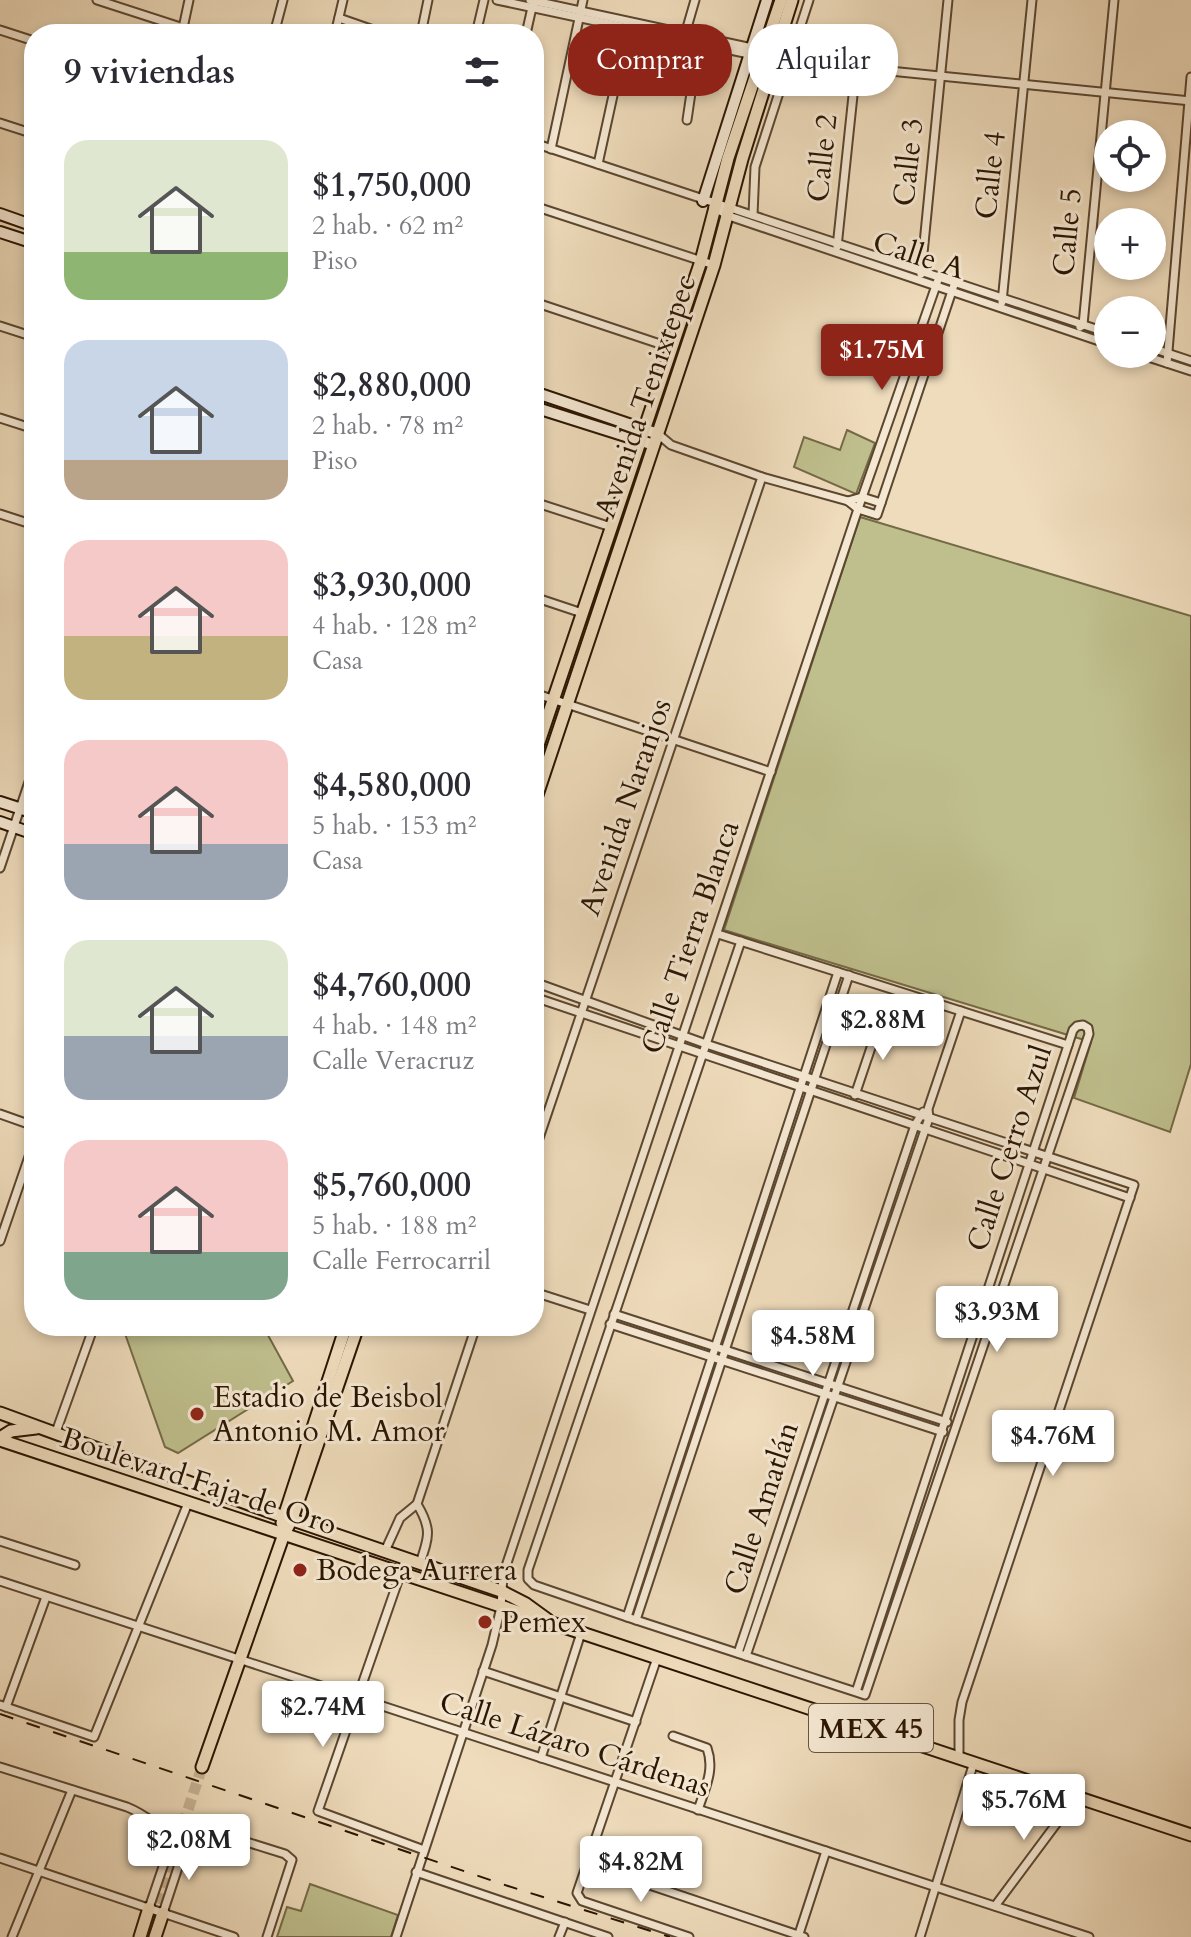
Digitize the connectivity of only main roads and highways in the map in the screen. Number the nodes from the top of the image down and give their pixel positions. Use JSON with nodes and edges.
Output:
{"nodes":[{"id":1,"x":781,"y":0,"type":"edge"},
{"id":2,"x":792,"y":0,"type":"edge"},
{"id":3,"x":544,"y":726,"type":"edge"},
{"id":4,"x":544,"y":774,"type":"edge"},
{"id":5,"x":344,"y":1336,"type":"edge"},
{"id":6,"x":353,"y":1336,"type":"edge"},
{"id":7,"x":337,"y":1371,"type":"junction"},
{"id":8,"x":0,"y":1413,"type":"edge"},
{"id":9,"x":56,"y":1432,"type":"junction"},
{"id":10,"x":0,"y":1439,"type":"edge"},
{"id":11,"x":288,"y":1518,"type":"junction"},
{"id":12,"x":281,"y":1533,"type":"junction"},
{"id":13,"x":551,"y":1623,"type":"junction"},
{"id":14,"x":202,"y":1767,"type":"tunnel mouth"},
{"id":15,"x":1191,"y":1835,"type":"edge"},
{"id":16,"x":154,"y":1913,"type":"junction"},
{"id":17,"x":140,"y":1937,"type":"edge"},
{"id":18,"x":146,"y":1937,"type":"edge"},
{"id":19,"x":155,"y":1937,"type":"edge"}],
"edges":[{"from":1,"to":3,"type":"main road","name":"Avenida Tenixtepec"},
{"from":2,"to":4,"type":"main road","name":"Avenida Tenixtepec"},
{"from":5,"to":7,"type":"main road"},
{"from":6,"to":7,"type":"main road"},
{"from":7,"to":11,"type":"main road"},
{"from":8,"to":9,"type":"main road","name":"Boulevard Faja de Oro","number":"MEX 45"},
{"from":9,"to":10,"type":"main road"},
{"from":9,"to":11,"type":"main road","name":"Boulevard Faja de Oro","number":"MEX 45"},
{"from":10,"to":12,"type":"main road","name":"Boulevard Faja de Oro","number":"MEX 45"},
{"from":11,"to":12,"type":"main road"},
{"from":11,"to":13,"type":"main road","name":"Boulevard Faja de Oro","number":"MEX 45"},
{"from":12,"to":13,"type":"main road","name":"Boulevard Faja de Oro","number":"MEX 45"},
{"from":12,"to":14,"type":"main road"},
{"from":13,"to":15,"type":"main road","number":"MEX 45"},
{"from":16,"to":17,"type":"main road"},
{"from":16,"to":18,"type":"main road"},
{"from":16,"to":19,"type":"main road"}]}
